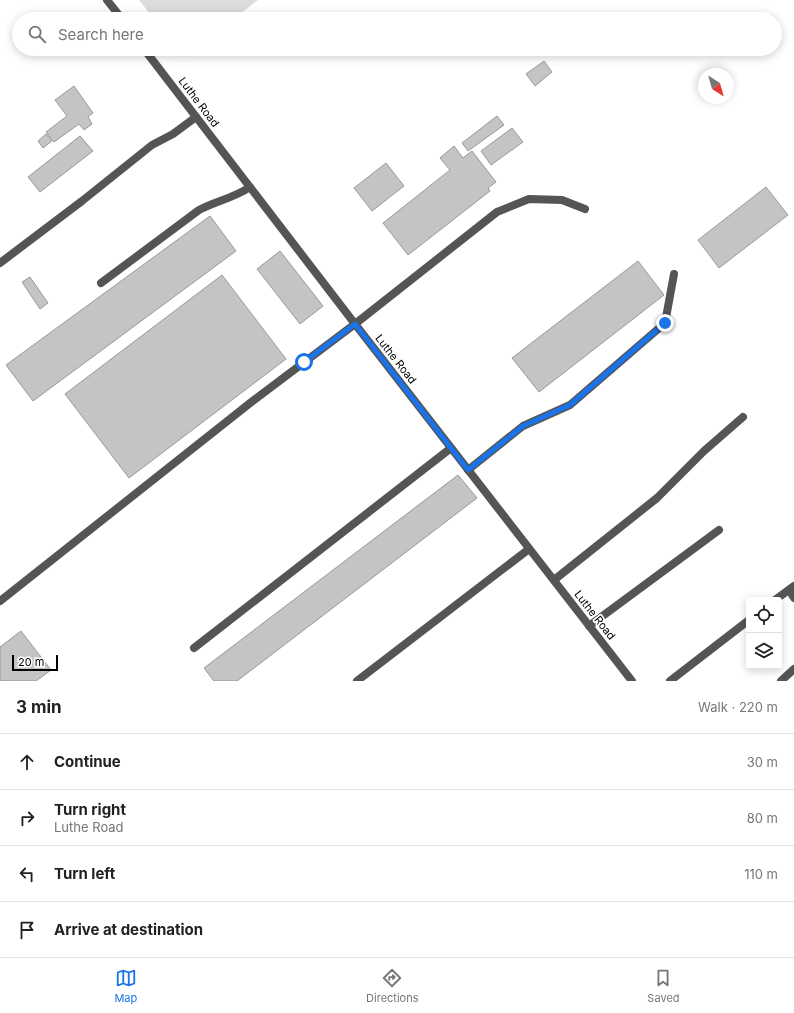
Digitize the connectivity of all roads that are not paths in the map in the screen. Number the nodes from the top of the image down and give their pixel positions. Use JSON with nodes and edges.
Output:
{"nodes":[{"id":1,"x":107,"y":0,"type":"edge"},
{"id":2,"x":116,"y":12,"type":"edge"},
{"id":3,"x":149,"y":56,"type":"edge"},
{"id":4,"x":196,"y":117,"type":"junction"},
{"id":5,"x":250,"y":187,"type":"junction"},
{"id":6,"x":585,"y":209,"type":"dead end"},
{"id":7,"x":0,"y":263,"type":"edge"},
{"id":8,"x":674,"y":274,"type":"dead end"},
{"id":9,"x":101,"y":283,"type":"dead end"},
{"id":10,"x":355,"y":324,"type":"junction"},
{"id":11,"x":743,"y":417,"type":"dead end"},
{"id":12,"x":451,"y":448,"type":"junction"},
{"id":13,"x":468,"y":470,"type":"junction"},
{"id":14,"x":719,"y":530,"type":"dead end"},
{"id":15,"x":530,"y":549,"type":"junction"},
{"id":16,"x":554,"y":580,"type":"junction"},
{"id":17,"x":791,"y":588,"type":"edge"},
{"id":18,"x":780,"y":597,"type":"edge"},
{"id":19,"x":794,"y":598,"type":"edge"},
{"id":20,"x":0,"y":601,"type":"edge"},
{"id":21,"x":746,"y":622,"type":"edge"},
{"id":22,"x":589,"y":626,"type":"junction"},
{"id":23,"x":194,"y":648,"type":"dead end"},
{"id":24,"x":794,"y":669,"type":"edge"},
{"id":25,"x":357,"y":681,"type":"edge"},
{"id":26,"x":632,"y":681,"type":"edge"},
{"id":27,"x":670,"y":681,"type":"edge"},
{"id":28,"x":781,"y":681,"type":"edge"}],
"edges":[{"from":1,"to":2,"type":"street"},
{"from":3,"to":4,"type":"street","name":"Luthe Road"},
{"from":4,"to":5,"type":"street","name":"Luthe Road"},
{"from":4,"to":7,"type":"street"},
{"from":5,"to":9,"type":"street"},
{"from":5,"to":10,"type":"street","name":"Luthe Road"},
{"from":6,"to":10,"type":"street"},
{"from":8,"to":13,"type":"street"},
{"from":10,"to":12,"type":"street","name":"Luthe Road"},
{"from":10,"to":20,"type":"street"},
{"from":11,"to":16,"type":"street"},
{"from":12,"to":13,"type":"street","name":"Luthe Road"},
{"from":12,"to":23,"type":"street"},
{"from":13,"to":15,"type":"street","name":"Luthe Road"},
{"from":14,"to":22,"type":"street"},
{"from":15,"to":16,"type":"street","name":"Luthe Road"},
{"from":15,"to":25,"type":"street"},
{"from":16,"to":22,"type":"street","name":"Luthe Road"},
{"from":17,"to":18,"type":"street"},
{"from":17,"to":19,"type":"street"},
{"from":21,"to":27,"type":"street"},
{"from":22,"to":26,"type":"street","name":"Luthe Road"},
{"from":24,"to":28,"type":"street"}]}
